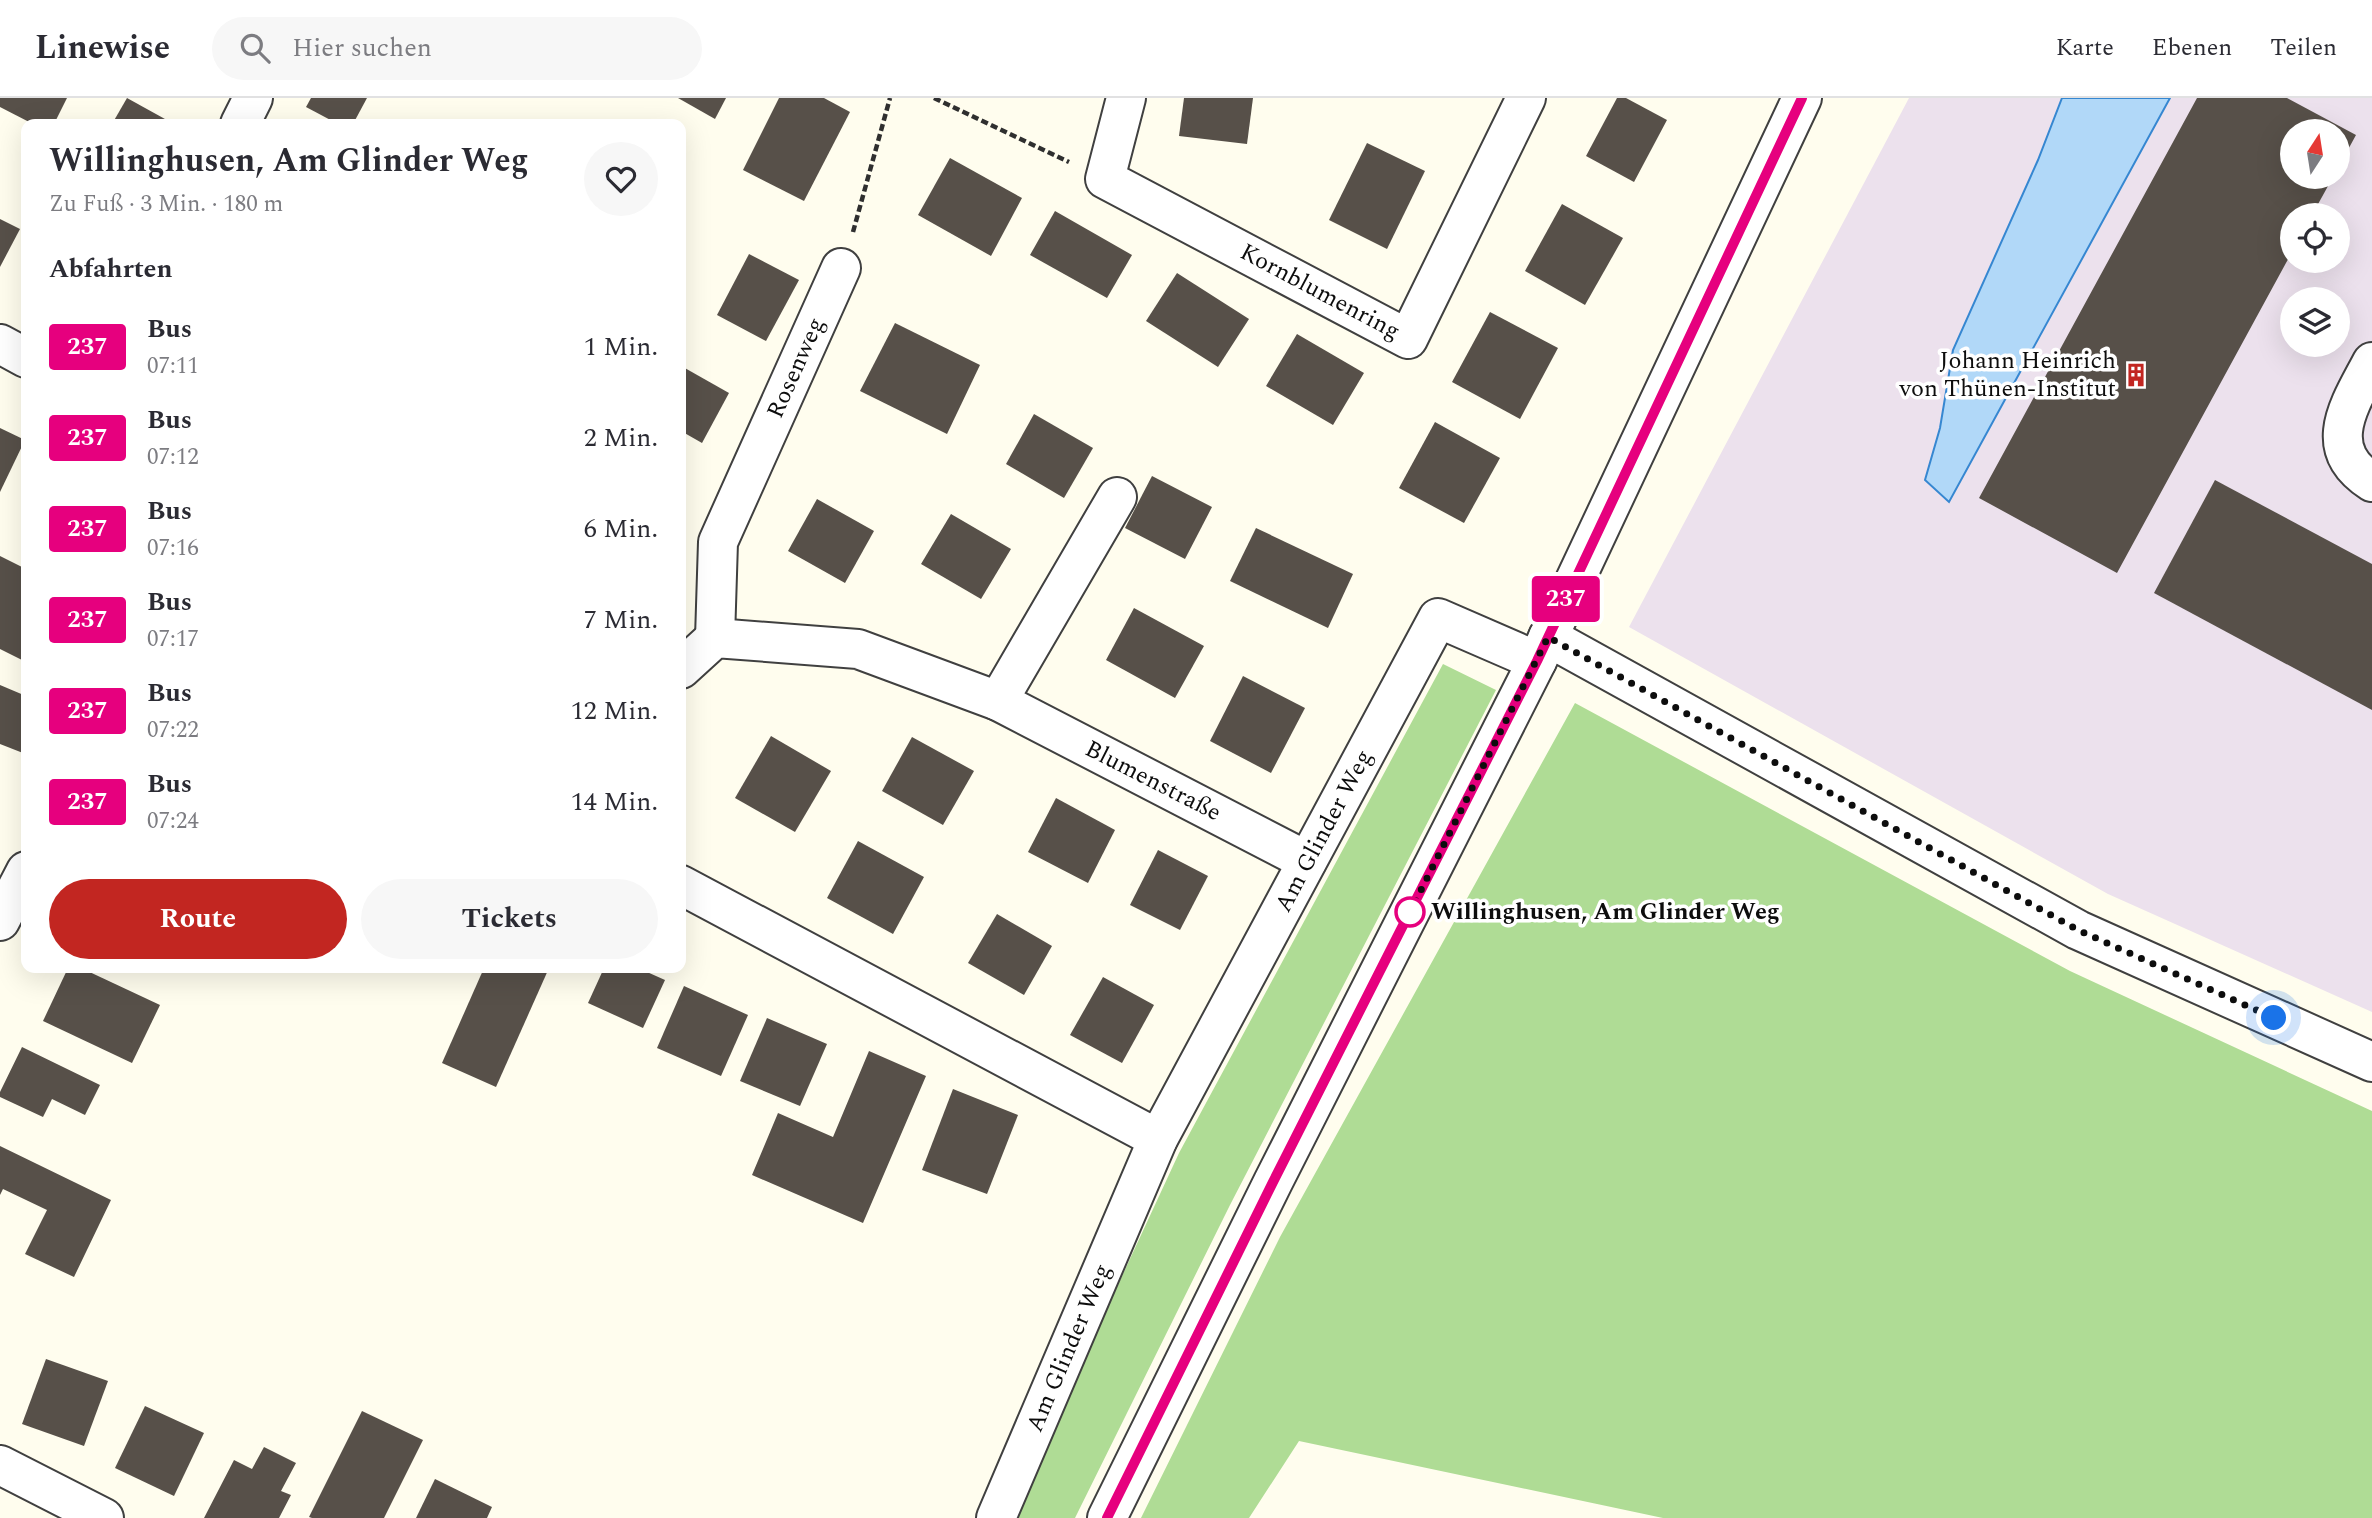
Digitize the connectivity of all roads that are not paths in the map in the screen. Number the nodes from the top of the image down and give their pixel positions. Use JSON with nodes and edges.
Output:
{"nodes":[{"id":1,"x":253,"y":98,"type":"edge"},
{"id":2,"x":1126,"y":98,"type":"edge"},
{"id":3,"x":1526,"y":98,"type":"edge"},
{"id":4,"x":1802,"y":98,"type":"edge"},
{"id":5,"x":242,"y":119,"type":"edge"},
{"id":6,"x":841,"y":268,"type":"road end"},
{"id":7,"x":0,"y":344,"type":"edge"},
{"id":8,"x":21,"y":355,"type":"edge"},
{"id":9,"x":2372,"y":362,"type":"edge"},
{"id":10,"x":2372,"y":482,"type":"edge"},
{"id":11,"x":1117,"y":497,"type":"dead end"},
{"id":12,"x":715,"y":638,"type":"junction"},
{"id":13,"x":1543,"y":649,"type":"junction"},
{"id":14,"x":686,"y":664,"type":"edge"},
{"id":15,"x":998,"y":701,"type":"junction"},
{"id":16,"x":1307,"y":861,"type":"junction"},
{"id":17,"x":21,"y":881,"type":"edge"},
{"id":18,"x":686,"y":888,"type":"edge"},
{"id":19,"x":0,"y":921,"type":"edge"},
{"id":20,"x":2372,"y":1062,"type":"edge"},
{"id":21,"x":1158,"y":1139,"type":"junction"},
{"id":22,"x":0,"y":1465,"type":"edge"},
{"id":23,"x":104,"y":1518,"type":"edge"},
{"id":24,"x":996,"y":1518,"type":"edge"},
{"id":25,"x":1107,"y":1518,"type":"edge"}],
"edges":[{"from":1,"to":5,"type":"street"},
{"from":2,"to":3,"type":"street","name":"Kornblumenring"},
{"from":4,"to":13,"type":"street"},
{"from":6,"to":12,"type":"street","name":"Rosenweg"},
{"from":7,"to":8,"type":"street"},
{"from":9,"to":10,"type":"street"},
{"from":11,"to":15,"type":"street"},
{"from":12,"to":14,"type":"street"},
{"from":12,"to":15,"type":"street","name":"Blumenstraße"},
{"from":13,"to":16,"type":"street","name":"Am Glinder Weg"},
{"from":13,"to":20,"type":"street"},
{"from":13,"to":25,"type":"street"},
{"from":15,"to":16,"type":"street","name":"Blumenstraße"},
{"from":16,"to":21,"type":"street","name":"Am Glinder Weg"},
{"from":17,"to":19,"type":"street"},
{"from":18,"to":21,"type":"street"},
{"from":21,"to":24,"type":"street","name":"Am Glinder Weg"},
{"from":22,"to":23,"type":"street"}]}
